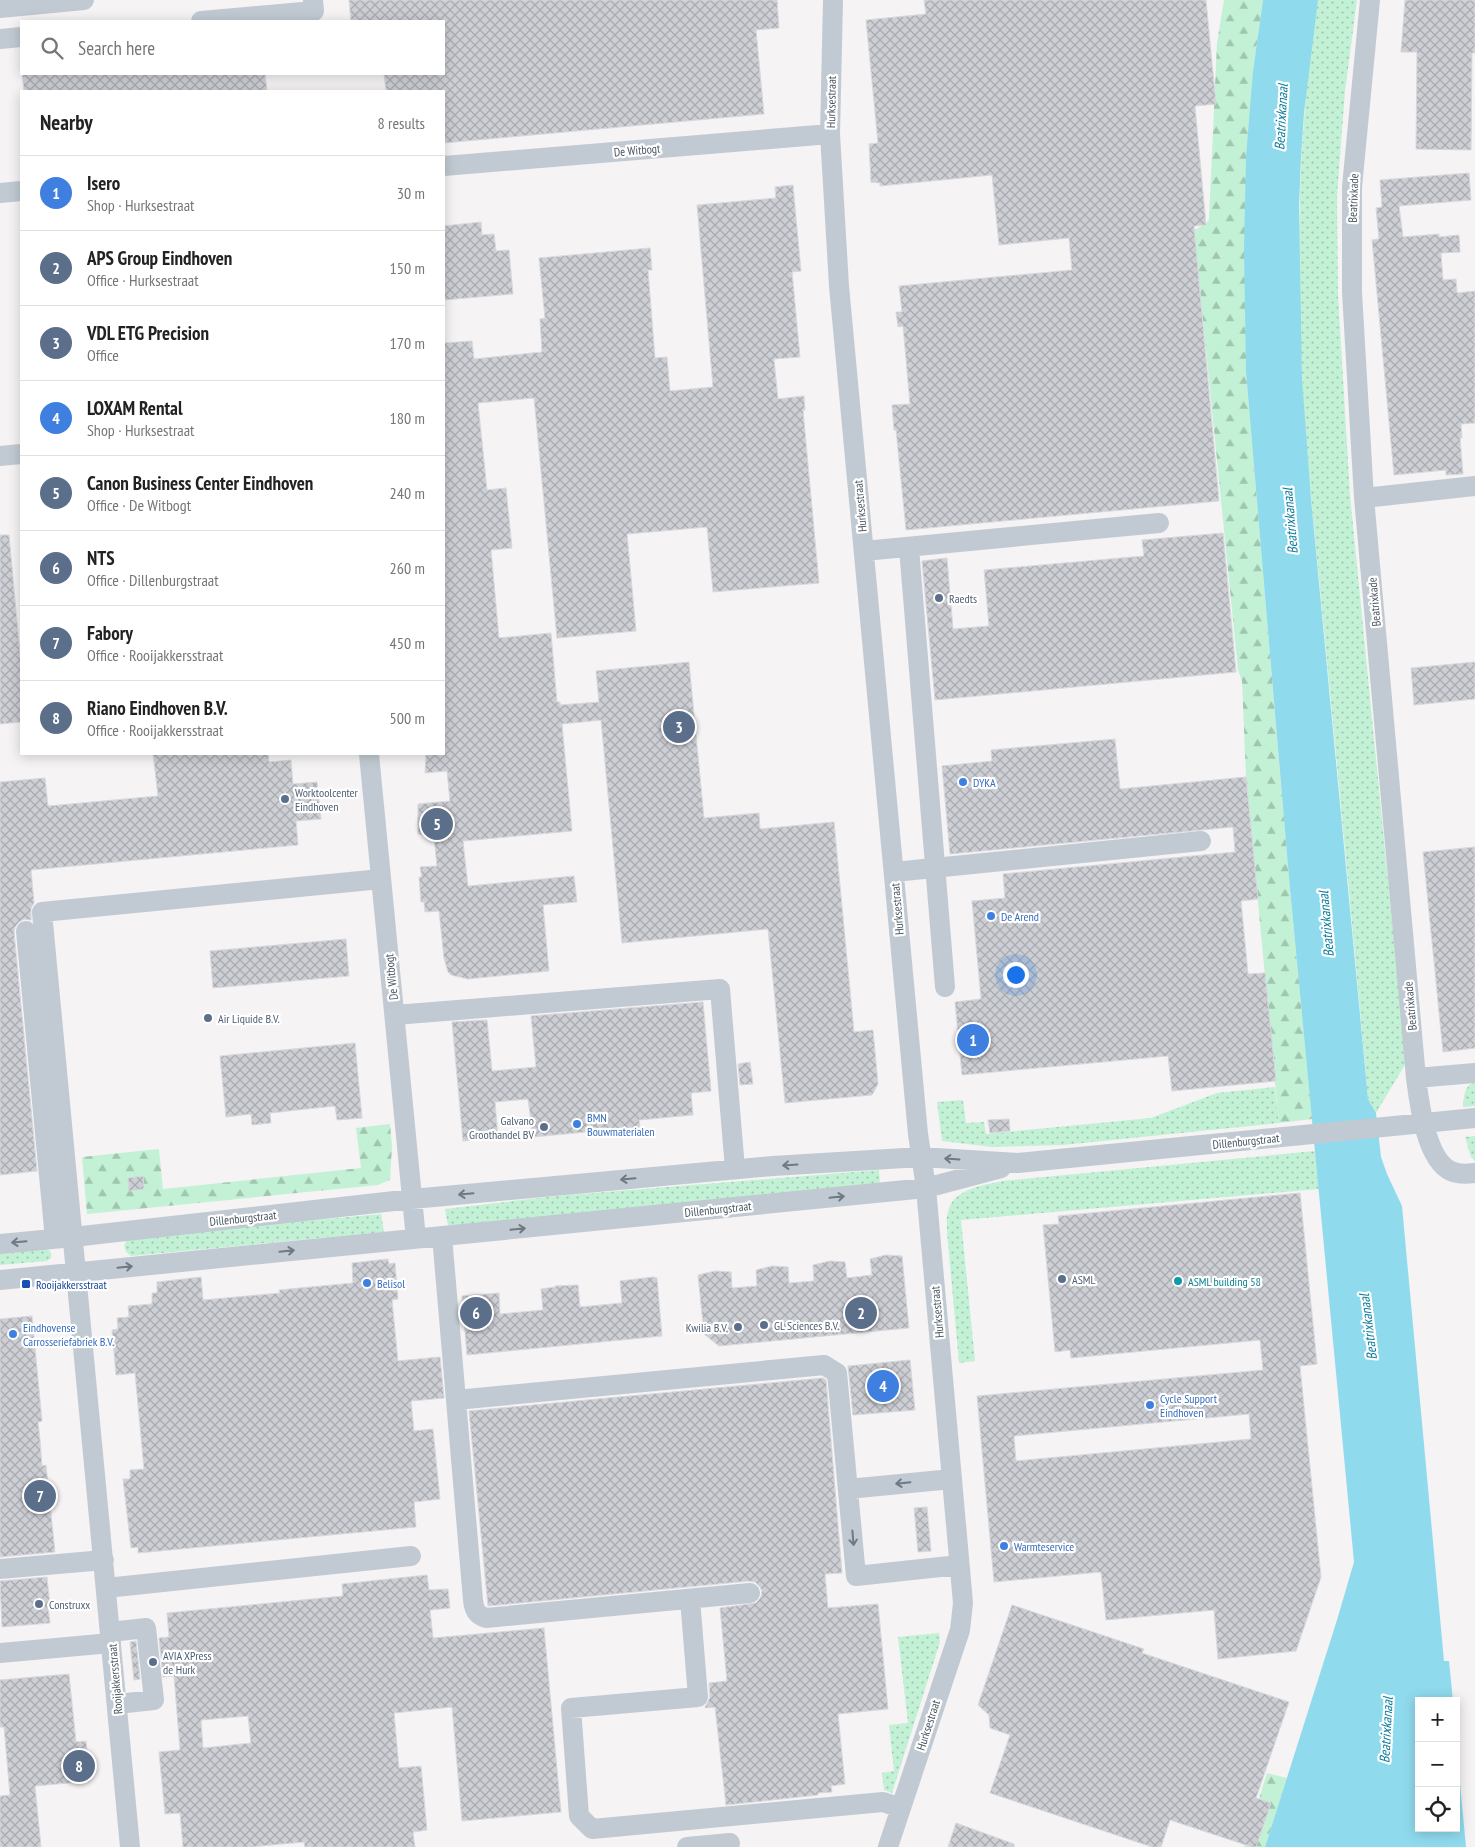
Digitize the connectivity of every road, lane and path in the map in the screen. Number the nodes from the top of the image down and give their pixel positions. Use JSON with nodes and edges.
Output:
{"nodes":[{"id":1,"x":84,"y":0,"type":"edge"},
{"id":2,"x":314,"y":0,"type":"edge"},
{"id":3,"x":833,"y":0,"type":"edge"},
{"id":4,"x":1370,"y":0,"type":"edge"},
{"id":5,"x":0,"y":8,"type":"edge"},
{"id":6,"x":212,"y":20,"type":"edge"},
{"id":7,"x":20,"y":37,"type":"edge"},
{"id":8,"x":0,"y":39,"type":"edge"},
{"id":9,"x":830,"y":134,"type":"junction"},
{"id":10,"x":445,"y":166,"type":"edge"},
{"id":11,"x":20,"y":191,"type":"edge"},
{"id":12,"x":0,"y":193,"type":"edge"},
{"id":13,"x":20,"y":454,"type":"edge"},
{"id":14,"x":0,"y":456,"type":"edge"},
{"id":15,"x":1475,"y":486,"type":"edge"},
{"id":16,"x":1364,"y":498,"type":"junction"},
{"id":17,"x":1159,"y":523,"type":"dead end"},
{"id":18,"x":909,"y":548,"type":"junction"},
{"id":19,"x":864,"y":552,"type":"junction"},
{"id":20,"x":370,"y":755,"type":"edge"},
{"id":21,"x":1201,"y":841,"type":"dead end"},
{"id":22,"x":935,"y":867,"type":"junction"},
{"id":23,"x":894,"y":872,"type":"junction"},
{"id":24,"x":382,"y":879,"type":"junction"},
{"id":25,"x":26,"y":931,"type":"dead end"},
{"id":26,"x":945,"y":987,"type":"dead end"},
{"id":27,"x":395,"y":1015,"type":"junction"},
{"id":28,"x":1475,"y":1073,"type":"edge"},
{"id":29,"x":1416,"y":1078,"type":"junction"},
{"id":30,"x":1466,"y":1119,"type":"edge"},
{"id":31,"x":921,"y":1157,"type":"junction"},
{"id":32,"x":1018,"y":1163,"type":"junction"},
{"id":33,"x":735,"y":1170,"type":"junction"},
{"id":34,"x":1475,"y":1173,"type":"edge"},
{"id":35,"x":926,"y":1188,"type":"junction"},
{"id":36,"x":412,"y":1200,"type":"junction"},
{"id":37,"x":442,"y":1236,"type":"junction"},
{"id":38,"x":64,"y":1238,"type":"junction"},
{"id":39,"x":416,"y":1238,"type":"junction"},
{"id":40,"x":0,"y":1244,"type":"edge"},
{"id":41,"x":76,"y":1272,"type":"junction"},
{"id":42,"x":0,"y":1280,"type":"edge"},
{"id":43,"x":456,"y":1400,"type":"junction"},
{"id":44,"x":952,"y":1479,"type":"junction"},
{"id":45,"x":848,"y":1489,"type":"junction"},
{"id":46,"x":411,"y":1556,"type":"dead end"},
{"id":47,"x":104,"y":1560,"type":"junction"},
{"id":48,"x":959,"y":1565,"type":"junction"},
{"id":49,"x":0,"y":1569,"type":"edge"},
{"id":50,"x":106,"y":1588,"type":"junction"},
{"id":51,"x":750,"y":1593,"type":"dead end"},
{"id":52,"x":690,"y":1598,"type":"junction"},
{"id":53,"x":111,"y":1637,"type":"junction"},
{"id":54,"x":0,"y":1653,"type":"edge"},
{"id":55,"x":117,"y":1704,"type":"junction"},
{"id":56,"x":901,"y":1808,"type":"junction"},
{"id":57,"x":730,"y":1843,"type":"dead end"},
{"id":58,"x":130,"y":1847,"type":"edge"},
{"id":59,"x":687,"y":1847,"type":"edge"},
{"id":60,"x":888,"y":1847,"type":"edge"}],
"edges":[{"from":1,"to":5,"type":"street"},
{"from":2,"to":6,"type":"street"},
{"from":3,"to":9,"type":"street","name":"Hurksestraat"},
{"from":4,"to":16,"type":"street","name":"Beatrixkade"},
{"from":7,"to":8,"type":"street"},
{"from":9,"to":10,"type":"street","name":"De Witbogt"},
{"from":9,"to":19,"type":"street","name":"Hurksestraat"},
{"from":11,"to":12,"type":"street"},
{"from":13,"to":14,"type":"street"},
{"from":15,"to":16,"type":"street"},
{"from":16,"to":29,"type":"street","name":"Beatrixkade"},
{"from":17,"to":18,"type":"street"},
{"from":18,"to":19,"type":"street"},
{"from":18,"to":22,"type":"street"},
{"from":19,"to":23,"type":"street","name":"Hurksestraat"},
{"from":20,"to":24,"type":"street","name":"De Witbogt"},
{"from":21,"to":22,"type":"street"},
{"from":22,"to":23,"type":"street"},
{"from":22,"to":26,"type":"street"},
{"from":23,"to":31,"type":"street","name":"Hurksestraat"},
{"from":24,"to":27,"type":"street","name":"De Witbogt"},
{"from":24,"to":38,"type":"street"},
{"from":25,"to":38,"type":"street"},
{"from":27,"to":33,"type":"street"},
{"from":27,"to":36,"type":"street","name":"De Witbogt"},
{"from":28,"to":29,"type":"street"},
{"from":29,"to":34,"type":"street","name":"Beatrixkade"},
{"from":30,"to":32,"type":"street","name":"Dillenburgstraat"},
{"from":32,"to":31,"type":"street","name":"Dillenburgstraat","one_way":true},
{"from":31,"to":33,"type":"street","name":"Dillenburgstraat","one_way":true},
{"from":31,"to":35,"type":"street","name":"Hurksestraat"},
{"from":32,"to":35,"type":"street","name":"Dillenburgstraat"},
{"from":33,"to":36,"type":"street","name":"Dillenburgstraat","one_way":true},
{"from":37,"to":35,"type":"street","name":"Dillenburgstraat","one_way":true},
{"from":35,"to":44,"type":"street","name":"Hurksestraat"},
{"from":36,"to":38,"type":"street","name":"Dillenburgstraat"},
{"from":36,"to":39,"type":"street"},
{"from":37,"to":39,"type":"street","name":"Dillenburgstraat"},
{"from":37,"to":43,"type":"street"},
{"from":38,"to":40,"type":"street","name":"Dillenburgstraat","one_way":true},
{"from":38,"to":41,"type":"street"},
{"from":41,"to":39,"type":"street","name":"Dillenburgstraat","one_way":true},
{"from":41,"to":42,"type":"street","name":"Dillenburgstraat"},
{"from":41,"to":47,"type":"street","name":"Rooijakkersstraat"},
{"from":43,"to":45,"type":"street"},
{"from":43,"to":52,"type":"street"},
{"from":44,"to":45,"type":"street","one_way":true},
{"from":44,"to":48,"type":"street","name":"Hurksestraat"},
{"from":45,"to":48,"type":"street","one_way":true},
{"from":46,"to":50,"type":"street"},
{"from":47,"to":49,"type":"street"},
{"from":47,"to":50,"type":"street","name":"Rooijakkersstraat"},
{"from":48,"to":56,"type":"street","name":"Hurksestraat"},
{"from":50,"to":53,"type":"street","name":"Rooijakkersstraat"},
{"from":51,"to":52,"type":"street"},
{"from":52,"to":56,"type":"street"},
{"from":53,"to":54,"type":"street"},
{"from":53,"to":55,"type":"street","name":"Rooijakkersstraat"},
{"from":53,"to":55,"type":"street"},
{"from":55,"to":58,"type":"street","name":"Rooijakkersstraat"},
{"from":56,"to":60,"type":"street","name":"Hurksestraat"},
{"from":57,"to":59,"type":"street"}]}
